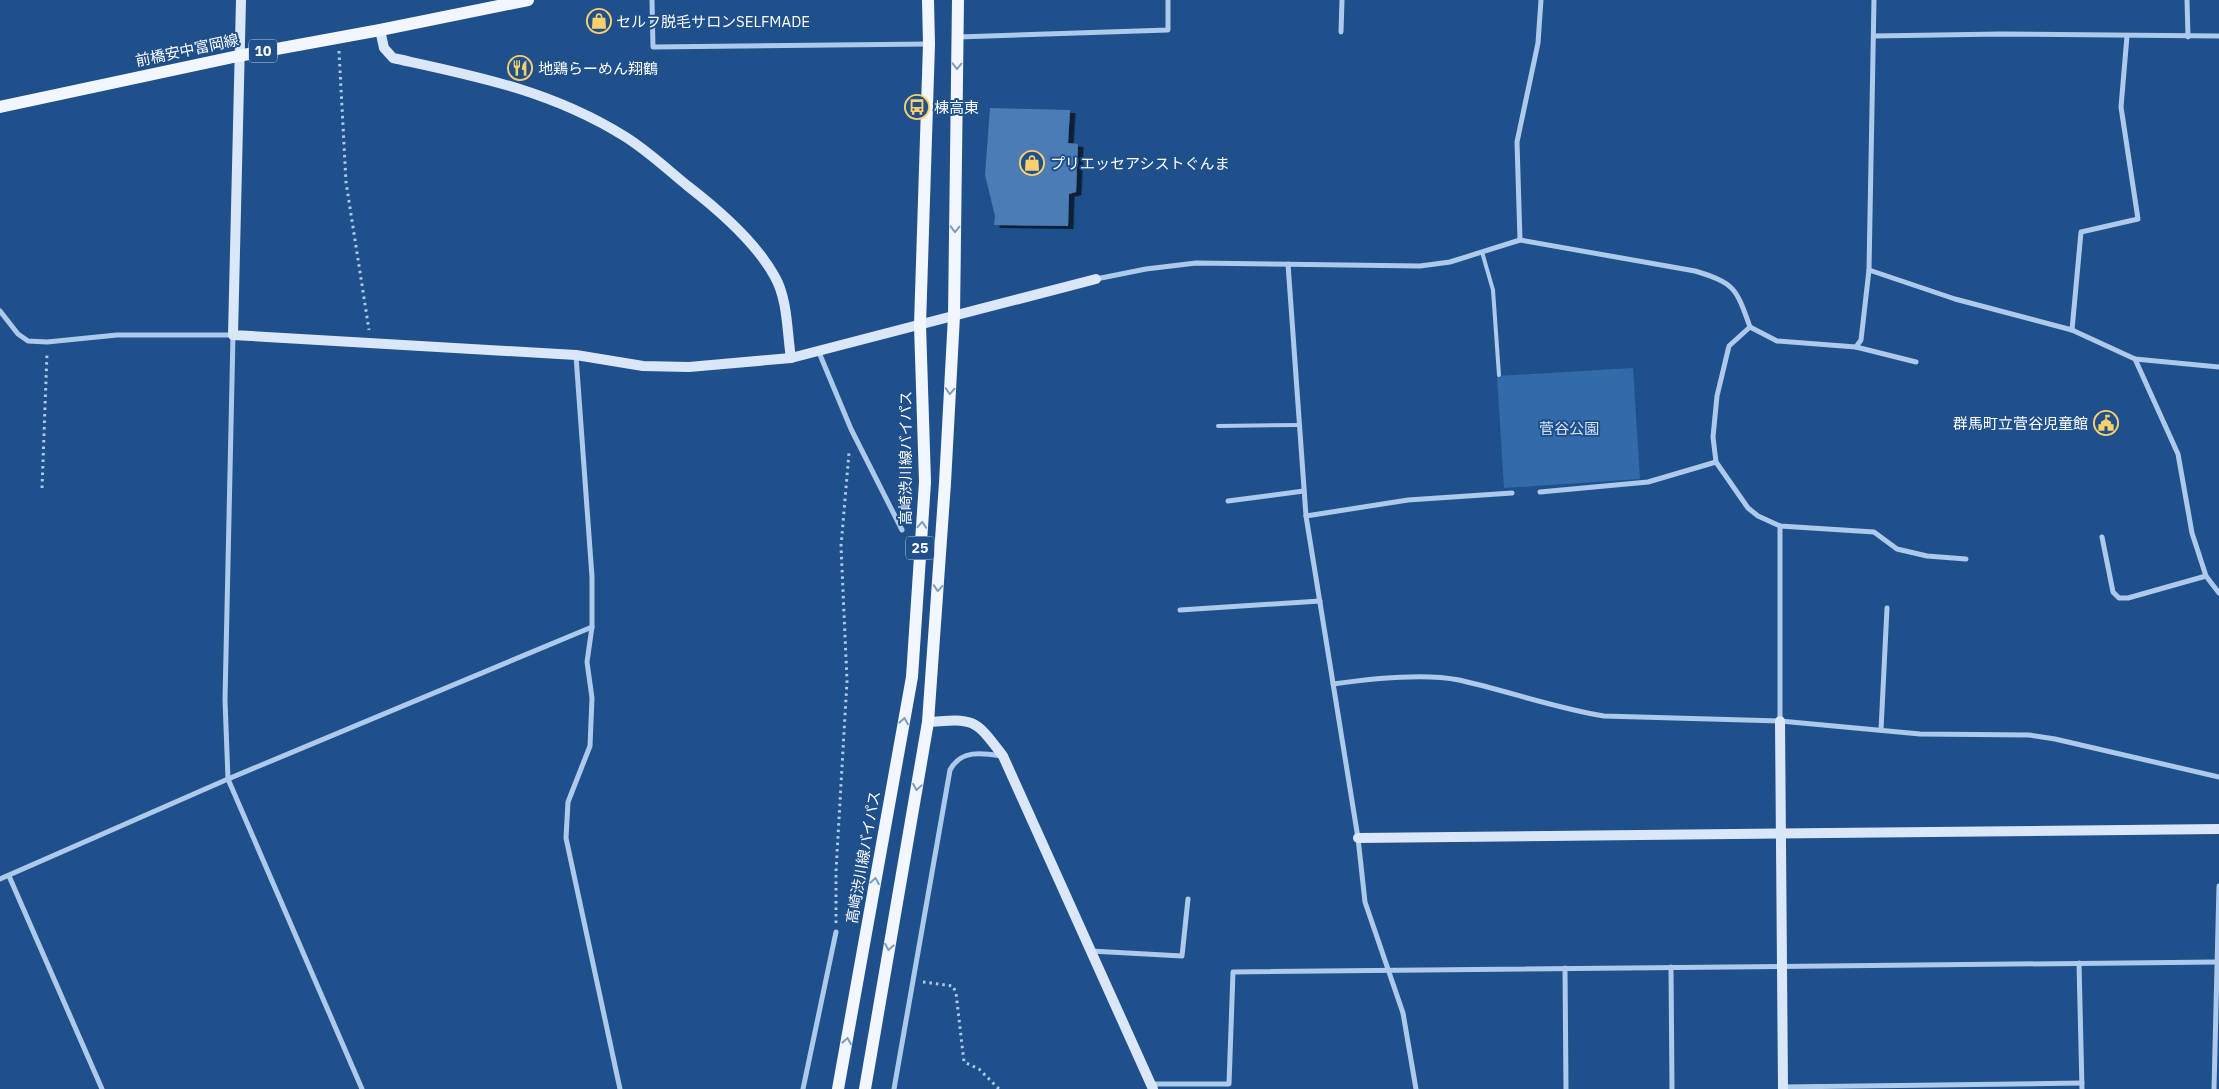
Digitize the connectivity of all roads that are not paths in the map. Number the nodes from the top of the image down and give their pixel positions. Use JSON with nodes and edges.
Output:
{"nodes":[{"id":1,"x":241,"y":0,"type":"edge"},
{"id":2,"x":528,"y":0,"type":"edge"},
{"id":3,"x":652,"y":0,"type":"edge"},
{"id":4,"x":928,"y":0,"type":"edge"},
{"id":5,"x":958,"y":0,"type":"edge"},
{"id":6,"x":1168,"y":0,"type":"edge"},
{"id":7,"x":1342,"y":0,"type":"edge"},
{"id":8,"x":1540,"y":0,"type":"edge"},
{"id":9,"x":1874,"y":0,"type":"edge"},
{"id":10,"x":2187,"y":0,"type":"edge"},
{"id":11,"x":380,"y":30,"type":"junction"},
{"id":12,"x":1341,"y":32,"type":"dead end"},
{"id":13,"x":1874,"y":36,"type":"junction"},
{"id":14,"x":2127,"y":36,"type":"junction"},
{"id":15,"x":2219,"y":36,"type":"edge"},
{"id":16,"x":958,"y":37,"type":"junction"},
{"id":17,"x":2188,"y":37,"type":"junction"},
{"id":18,"x":929,"y":44,"type":"junction"},
{"id":19,"x":238,"y":56,"type":"junction"},
{"id":20,"x":0,"y":107,"type":"edge"},
{"id":21,"x":1520,"y":240,"type":"junction"},
{"id":22,"x":1482,"y":252,"type":"junction"},
{"id":23,"x":1288,"y":264,"type":"junction"},
{"id":24,"x":1869,"y":270,"type":"junction"},
{"id":25,"x":1096,"y":279,"type":"joint"},
{"id":26,"x":0,"y":310,"type":"edge"},
{"id":27,"x":954,"y":316,"type":"junction"},
{"id":28,"x":920,"y":325,"type":"junction"},
{"id":29,"x":1750,"y":327,"type":"junction"},
{"id":30,"x":2072,"y":330,"type":"junction"},
{"id":31,"x":233,"y":335,"type":"junction"},
{"id":32,"x":1856,"y":346,"type":"junction"},
{"id":33,"x":818,"y":350,"type":"junction"},
{"id":34,"x":576,"y":355,"type":"junction"},
{"id":35,"x":791,"y":358,"type":"junction"},
{"id":36,"x":2135,"y":359,"type":"junction"},
{"id":37,"x":1916,"y":362,"type":"dead end"},
{"id":38,"x":2219,"y":367,"type":"edge"},
{"id":39,"x":1499,"y":375,"type":"dead end"},
{"id":40,"x":1299,"y":425,"type":"junction"},
{"id":41,"x":1218,"y":426,"type":"dead end"},
{"id":42,"x":1716,"y":462,"type":"junction"},
{"id":43,"x":1304,"y":491,"type":"junction"},
{"id":44,"x":1540,"y":492,"type":"dead end"},
{"id":45,"x":1512,"y":493,"type":"dead end"},
{"id":46,"x":1228,"y":501,"type":"dead end"},
{"id":47,"x":1306,"y":516,"type":"junction"},
{"id":48,"x":1780,"y":526,"type":"junction"},
{"id":49,"x":902,"y":530,"type":"dead end"},
{"id":50,"x":2102,"y":537,"type":"dead end"},
{"id":51,"x":1966,"y":559,"type":"dead end"},
{"id":52,"x":2206,"y":576,"type":"junction"},
{"id":53,"x":2219,"y":593,"type":"edge"},
{"id":54,"x":1320,"y":601,"type":"junction"},
{"id":55,"x":1887,"y":608,"type":"dead end"},
{"id":56,"x":1180,"y":610,"type":"dead end"},
{"id":57,"x":592,"y":627,"type":"junction"},
{"id":58,"x":1333,"y":684,"type":"junction"},
{"id":59,"x":1780,"y":721,"type":"junction"},
{"id":60,"x":928,"y":722,"type":"junction"},
{"id":61,"x":1881,"y":730,"type":"junction"},
{"id":62,"x":1003,"y":756,"type":"junction"},
{"id":63,"x":2219,"y":777,"type":"edge"},
{"id":64,"x":228,"y":779,"type":"junction"},
{"id":65,"x":2219,"y":829,"type":"edge"},
{"id":66,"x":1781,"y":835,"type":"junction"},
{"id":67,"x":1358,"y":838,"type":"junction"},
{"id":68,"x":9,"y":876,"type":"junction"},
{"id":69,"x":0,"y":879,"type":"edge"},
{"id":70,"x":2219,"y":886,"type":"edge"},
{"id":71,"x":1188,"y":900,"type":"dead end"},
{"id":72,"x":836,"y":932,"type":"road end"},
{"id":73,"x":1091,"y":951,"type":"junction"},
{"id":74,"x":2217,"y":962,"type":"junction"},
{"id":75,"x":2079,"y":963,"type":"junction"},
{"id":76,"x":1782,"y":966,"type":"junction"},
{"id":77,"x":1671,"y":967,"type":"junction"},
{"id":78,"x":1565,"y":968,"type":"junction"},
{"id":79,"x":1389,"y":970,"type":"junction"},
{"id":80,"x":1152,"y":1086,"type":"edge"},
{"id":81,"x":2082,"y":1086,"type":"edge"},
{"id":82,"x":1783,"y":1088,"type":"edge"},
{"id":83,"x":102,"y":1089,"type":"edge"},
{"id":84,"x":362,"y":1089,"type":"edge"},
{"id":85,"x":620,"y":1089,"type":"edge"},
{"id":86,"x":803,"y":1089,"type":"edge"},
{"id":87,"x":838,"y":1089,"type":"edge"},
{"id":88,"x":865,"y":1089,"type":"edge"},
{"id":89,"x":894,"y":1089,"type":"edge"},
{"id":90,"x":1416,"y":1089,"type":"edge"},
{"id":91,"x":1566,"y":1089,"type":"edge"},
{"id":92,"x":1672,"y":1089,"type":"edge"},
{"id":93,"x":2214,"y":1089,"type":"edge"}],
"edges":[{"from":1,"to":19,"type":"street"},
{"from":2,"to":11,"type":"main road","name":"前橋安中富岡線","number":"10"},
{"from":3,"to":18,"type":"street"},
{"from":4,"to":18,"type":"main road","name":"高崎渋川線バイパス","number":"25"},
{"from":5,"to":16,"type":"main road","number":"25"},
{"from":6,"to":16,"type":"street"},
{"from":7,"to":12,"type":"street"},
{"from":8,"to":21,"type":"street"},
{"from":9,"to":13,"type":"street"},
{"from":10,"to":17,"type":"street"},
{"from":11,"to":19,"type":"main road","name":"前橋安中富岡線","number":"10"},
{"from":11,"to":35,"type":"street"},
{"from":13,"to":14,"type":"street"},
{"from":13,"to":24,"type":"street"},
{"from":14,"to":17,"type":"street"},
{"from":14,"to":30,"type":"street"},
{"from":15,"to":17,"type":"street"},
{"from":16,"to":27,"type":"main road","number":"25","one_way":true},
{"from":18,"to":28,"type":"main road","name":"高崎渋川線バイパス","number":"25"},
{"from":19,"to":20,"type":"main road","name":"前橋安中富岡線","number":"10"},
{"from":19,"to":31,"type":"street"},
{"from":21,"to":22,"type":"street"},
{"from":21,"to":29,"type":"street"},
{"from":22,"to":23,"type":"street"},
{"from":22,"to":39,"type":"lane"},
{"from":23,"to":25,"type":"street"},
{"from":23,"to":40,"type":"street"},
{"from":24,"to":30,"type":"street"},
{"from":24,"to":32,"type":"street"},
{"from":25,"to":27,"type":"street"},
{"from":26,"to":31,"type":"street"},
{"from":27,"to":28,"type":"street"},
{"from":27,"to":60,"type":"main road","number":"25","one_way":true},
{"from":28,"to":33,"type":"street"},
{"from":87,"to":28,"type":"main road","name":"高崎渋川線バイパス","number":"25","one_way":true},
{"from":29,"to":32,"type":"street"},
{"from":29,"to":42,"type":"street"},
{"from":30,"to":36,"type":"street"},
{"from":31,"to":34,"type":"street"},
{"from":31,"to":64,"type":"street"},
{"from":32,"to":37,"type":"street"},
{"from":33,"to":35,"type":"street"},
{"from":33,"to":49,"type":"street"},
{"from":34,"to":35,"type":"street"},
{"from":34,"to":57,"type":"street"},
{"from":36,"to":38,"type":"street"},
{"from":36,"to":52,"type":"street"},
{"from":40,"to":41,"type":"lane"},
{"from":40,"to":43,"type":"street"},
{"from":42,"to":44,"type":"street"},
{"from":42,"to":48,"type":"street"},
{"from":43,"to":46,"type":"street"},
{"from":43,"to":47,"type":"street"},
{"from":45,"to":47,"type":"street"},
{"from":47,"to":54,"type":"street"},
{"from":48,"to":51,"type":"street"},
{"from":48,"to":59,"type":"street"},
{"from":50,"to":52,"type":"street"},
{"from":52,"to":53,"type":"street"},
{"from":54,"to":56,"type":"street"},
{"from":54,"to":58,"type":"street"},
{"from":55,"to":61,"type":"street"},
{"from":57,"to":64,"type":"street"},
{"from":57,"to":85,"type":"street"},
{"from":58,"to":59,"type":"street"},
{"from":58,"to":67,"type":"street"},
{"from":59,"to":61,"type":"street"},
{"from":59,"to":66,"type":"street"},
{"from":60,"to":62,"type":"street"},
{"from":60,"to":88,"type":"main road","number":"25","one_way":true},
{"from":61,"to":63,"type":"street"},
{"from":62,"to":73,"type":"street"},
{"from":62,"to":89,"type":"street"},
{"from":64,"to":68,"type":"street"},
{"from":64,"to":84,"type":"street"},
{"from":65,"to":66,"type":"street"},
{"from":66,"to":67,"type":"street"},
{"from":66,"to":76,"type":"street"},
{"from":67,"to":79,"type":"street"},
{"from":68,"to":69,"type":"street"},
{"from":68,"to":83,"type":"street"},
{"from":70,"to":74,"type":"street"},
{"from":71,"to":73,"type":"street"},
{"from":72,"to":86,"type":"street"},
{"from":73,"to":80,"type":"street"},
{"from":74,"to":75,"type":"street"},
{"from":74,"to":93,"type":"street"},
{"from":75,"to":76,"type":"street"},
{"from":75,"to":81,"type":"street"},
{"from":76,"to":77,"type":"street"},
{"from":76,"to":82,"type":"street"},
{"from":77,"to":78,"type":"street"},
{"from":77,"to":92,"type":"street"},
{"from":78,"to":79,"type":"street"},
{"from":78,"to":91,"type":"street"},
{"from":79,"to":80,"type":"street"},
{"from":79,"to":90,"type":"street"},
{"from":81,"to":82,"type":"street"}]}
